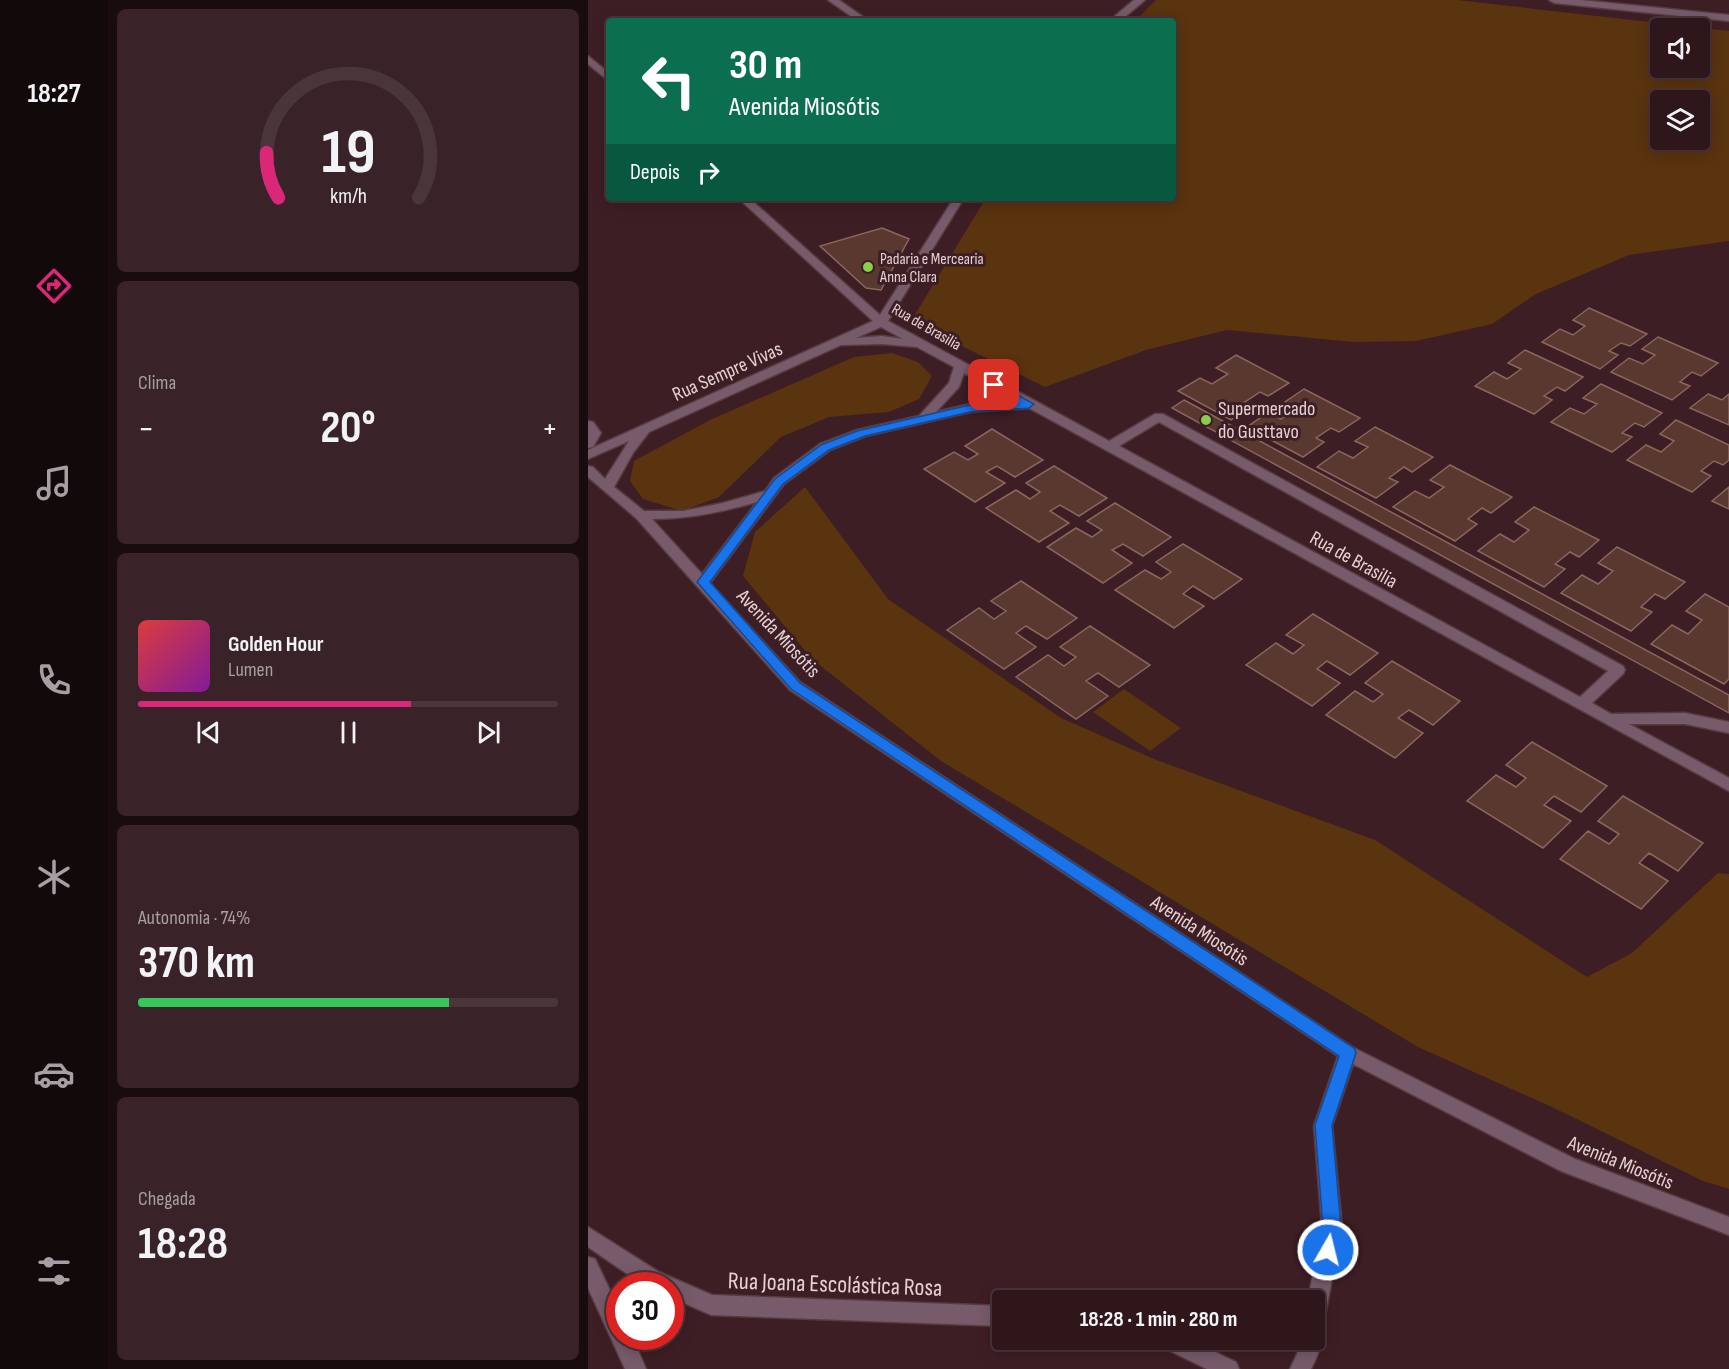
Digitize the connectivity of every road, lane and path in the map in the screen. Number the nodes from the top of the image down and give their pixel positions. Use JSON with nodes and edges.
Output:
{"nodes":[{"id":1,"x":833,"y":0,"type":"edge"},
{"id":2,"x":1140,"y":0,"type":"edge"},
{"id":3,"x":1554,"y":0,"type":"edge"},
{"id":4,"x":860,"y":18,"type":"edge"},
{"id":5,"x":1118,"y":18,"type":"edge"},
{"id":6,"x":1729,"y":18,"type":"edge"},
{"id":7,"x":588,"y":59,"type":"edge"},
{"id":8,"x":606,"y":75,"type":"edge"},
{"id":9,"x":746,"y":201,"type":"edge"},
{"id":10,"x":957,"y":201,"type":"edge"},
{"id":11,"x":881,"y":322,"type":"junction"},
{"id":12,"x":837,"y":342,"type":"junction"},
{"id":13,"x":925,"y":346,"type":"junction"},
{"id":14,"x":960,"y":366,"type":"junction"},
{"id":15,"x":1029,"y":404,"type":"junction"},
{"id":16,"x":922,"y":420,"type":"junction"},
{"id":17,"x":588,"y":425,"type":"edge"},
{"id":18,"x":647,"y":428,"type":"junction"},
{"id":19,"x":588,"y":444,"type":"edge"},
{"id":20,"x":1109,"y":447,"type":"junction"},
{"id":21,"x":588,"y":455,"type":"edge"},
{"id":22,"x":588,"y":470,"type":"edge"},
{"id":23,"x":607,"y":488,"type":"junction"},
{"id":24,"x":768,"y":494,"type":"junction"},
{"id":25,"x":641,"y":515,"type":"junction"},
{"id":26,"x":703,"y":582,"type":"junction"},
{"id":27,"x":1581,"y":705,"type":"junction"},
{"id":28,"x":1606,"y":719,"type":"junction"},
{"id":29,"x":1729,"y":728,"type":"edge"},
{"id":30,"x":1729,"y":785,"type":"edge"},
{"id":31,"x":1348,"y":1053,"type":"junction"},
{"id":32,"x":1729,"y":1226,"type":"edge"},
{"id":33,"x":588,"y":1236,"type":"edge"},
{"id":34,"x":588,"y":1266,"type":"edge"},
{"id":35,"x":642,"y":1272,"type":"edge"},
{"id":36,"x":1320,"y":1290,"type":"edge"},
{"id":37,"x":684,"y":1293,"type":"edge"},
{"id":38,"x":606,"y":1305,"type":"edge"},
{"id":39,"x":992,"y":1316,"type":"edge"},
{"id":40,"x":627,"y":1350,"type":"edge"},
{"id":41,"x":1190,"y":1350,"type":"edge"},
{"id":42,"x":1309,"y":1350,"type":"edge"},
{"id":43,"x":636,"y":1369,"type":"edge"},
{"id":44,"x":1229,"y":1369,"type":"edge"},
{"id":45,"x":1300,"y":1369,"type":"edge"}],
"edges":[{"from":1,"to":4,"type":"street"},
{"from":2,"to":5,"type":"street"},
{"from":3,"to":6,"type":"street"},
{"from":7,"to":8,"type":"street"},
{"from":9,"to":11,"type":"street","name":"Rua de Brasilia"},
{"from":10,"to":11,"type":"street"},
{"from":11,"to":12,"type":"street","name":"Rua Sempre Vivas"},
{"from":11,"to":13,"type":"street","name":"Rua de Brasilia"},
{"from":12,"to":13,"type":"street"},
{"from":12,"to":18,"type":"street","name":"Rua Sempre Vivas"},
{"from":13,"to":14,"type":"street","name":"Rua de Brasilia"},
{"from":14,"to":15,"type":"street","name":"Rua de Brasilia"},
{"from":14,"to":16,"type":"street","name":"Rua de Brasilia"},
{"from":15,"to":16,"type":"street"},
{"from":15,"to":20,"type":"street","name":"Rua de Brasilia"},
{"from":16,"to":24,"type":"street"},
{"from":17,"to":19,"type":"street"},
{"from":18,"to":21,"type":"street","name":"Rua Sempre Vivas"},
{"from":18,"to":23,"type":"street"},
{"from":20,"to":27,"type":"street","name":"Rua de Brasilia"},
{"from":20,"to":27,"type":"street"},
{"from":22,"to":23,"type":"street","name":"Avenida Miosótis"},
{"from":23,"to":25,"type":"street","name":"Avenida Miosótis"},
{"from":24,"to":25,"type":"street"},
{"from":24,"to":26,"type":"street"},
{"from":25,"to":26,"type":"street","name":"Avenida Miosótis"},
{"from":26,"to":31,"type":"street","name":"Avenida Miosótis"},
{"from":27,"to":28,"type":"street","name":"Rua de Brasilia"},
{"from":28,"to":29,"type":"street"},
{"from":28,"to":30,"type":"street","name":"Rua de Brasilia"},
{"from":31,"to":32,"type":"street","name":"Avenida Miosótis"},
{"from":31,"to":36,"type":"street"},
{"from":33,"to":35,"type":"street","name":"Rua Joana Escolástica Rosa"},
{"from":34,"to":38,"type":"street"},
{"from":37,"to":39,"type":"street","name":"Rua Joana Escolástica Rosa"},
{"from":40,"to":43,"type":"street"},
{"from":41,"to":44,"type":"street"},
{"from":42,"to":45,"type":"street"}]}
